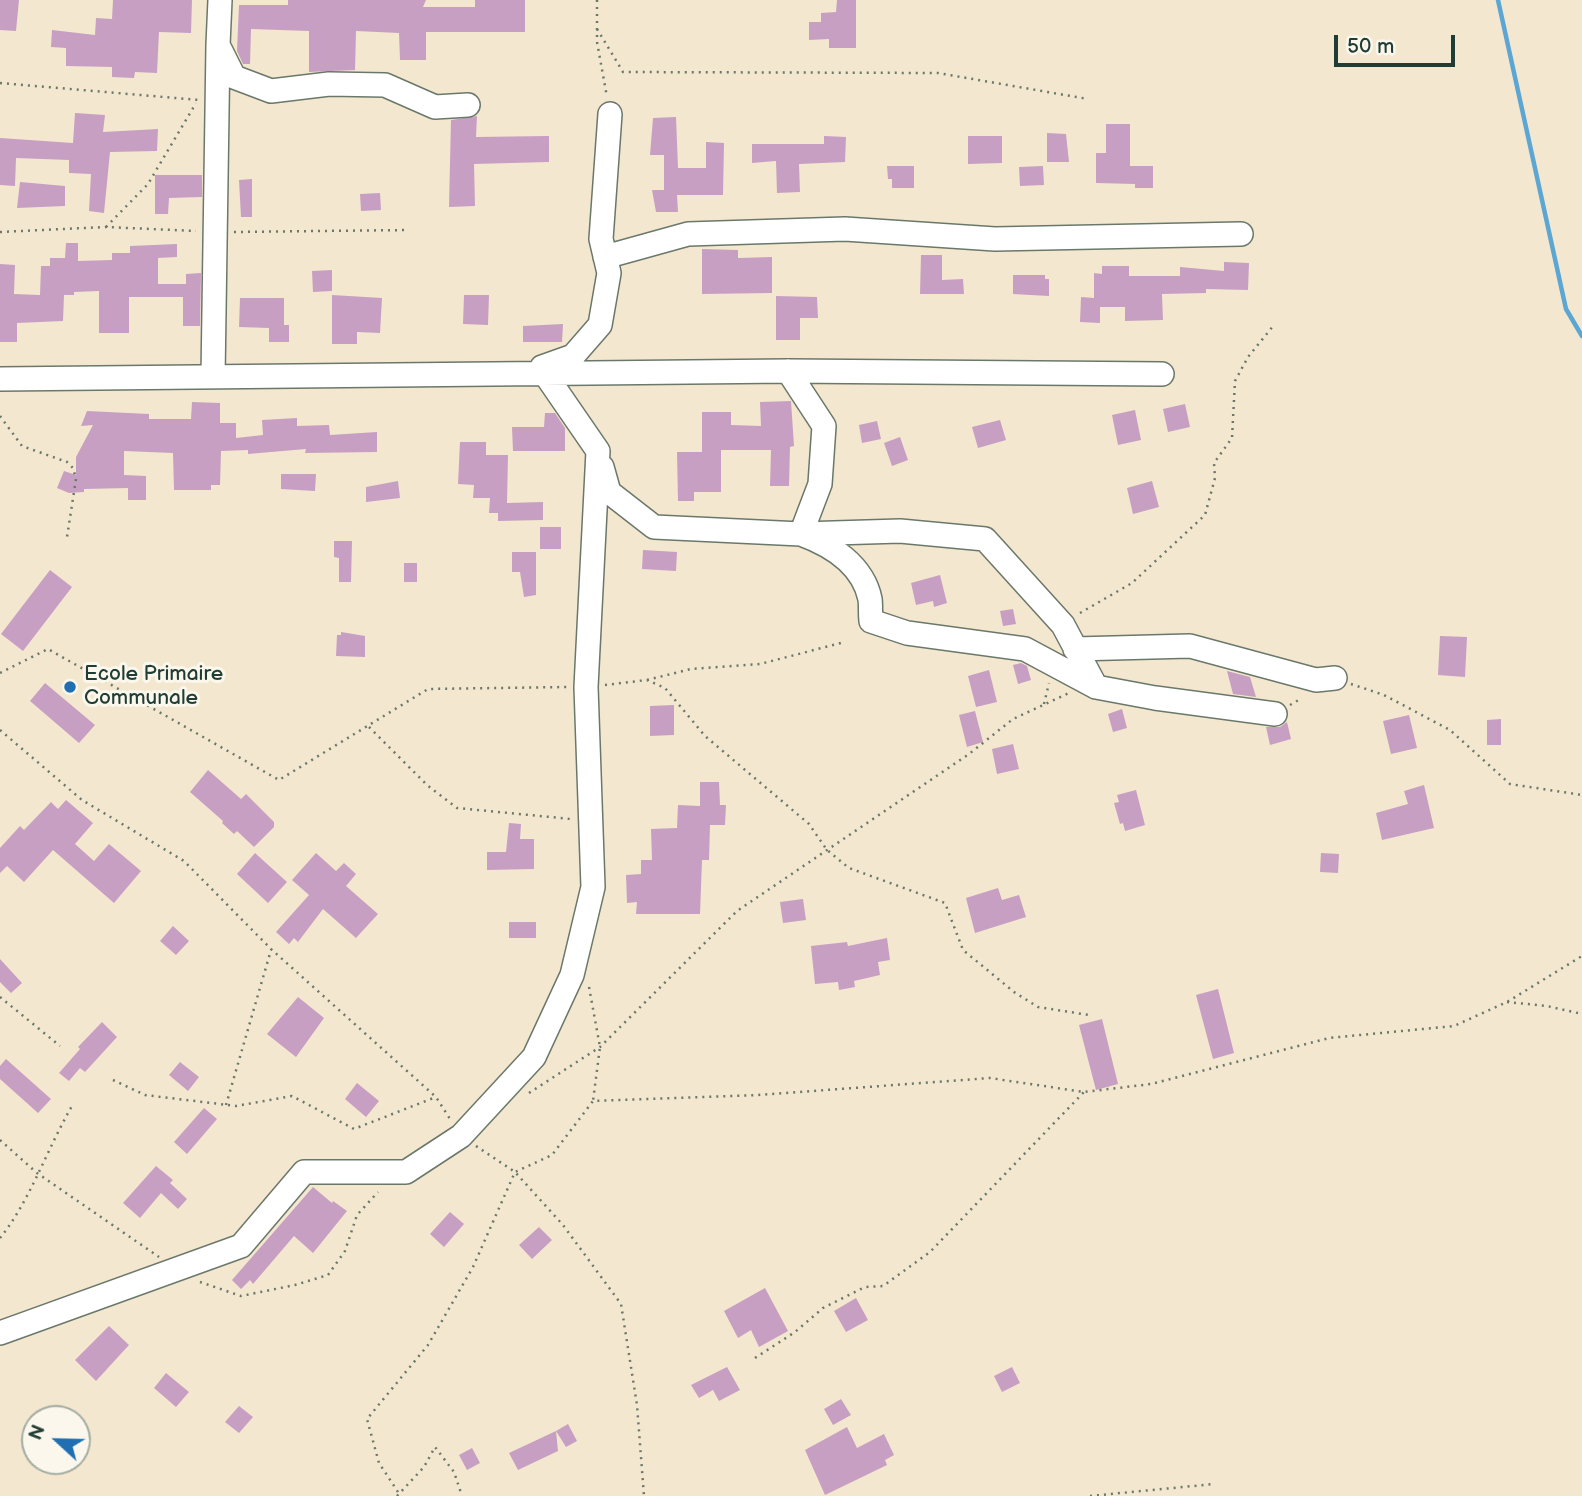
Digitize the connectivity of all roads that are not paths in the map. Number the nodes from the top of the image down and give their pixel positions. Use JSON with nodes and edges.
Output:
{"nodes":[{"id":1,"x":220,"y":0,"type":"edge"},
{"id":2,"x":218,"y":55,"type":"junction"},
{"id":3,"x":468,"y":105,"type":"dead end"},
{"id":4,"x":610,"y":114,"type":"road end"},
{"id":5,"x":1241,"y":234,"type":"dead end"},
{"id":6,"x":605,"y":257,"type":"junction"},
{"id":7,"x":788,"y":371,"type":"junction"},
{"id":8,"x":534,"y":374,"type":"junction"},
{"id":9,"x":1162,"y":374,"type":"dead end"},
{"id":10,"x":213,"y":377,"type":"junction"},
{"id":11,"x":0,"y":379,"type":"edge"},
{"id":12,"x":598,"y":450,"type":"junction"},
{"id":13,"x":801,"y":534,"type":"junction"},
{"id":14,"x":1075,"y":649,"type":"junction"},
{"id":15,"x":1335,"y":678,"type":"road end"},
{"id":16,"x":1096,"y":687,"type":"junction"},
{"id":17,"x":1275,"y":714,"type":"road end"},
{"id":18,"x":0,"y":1333,"type":"edge"}],
"edges":[{"from":1,"to":2,"type":"street"},
{"from":2,"to":3,"type":"street"},
{"from":2,"to":10,"type":"street"},
{"from":4,"to":6,"type":"street"},
{"from":5,"to":6,"type":"street"},
{"from":6,"to":8,"type":"street"},
{"from":7,"to":8,"type":"street"},
{"from":7,"to":9,"type":"street"},
{"from":7,"to":13,"type":"street"},
{"from":8,"to":10,"type":"street"},
{"from":8,"to":12,"type":"street"},
{"from":10,"to":11,"type":"street"},
{"from":12,"to":13,"type":"street"},
{"from":12,"to":18,"type":"street"},
{"from":13,"to":14,"type":"street"},
{"from":13,"to":16,"type":"street"},
{"from":14,"to":15,"type":"street"},
{"from":14,"to":16,"type":"street"},
{"from":16,"to":17,"type":"street"}]}
